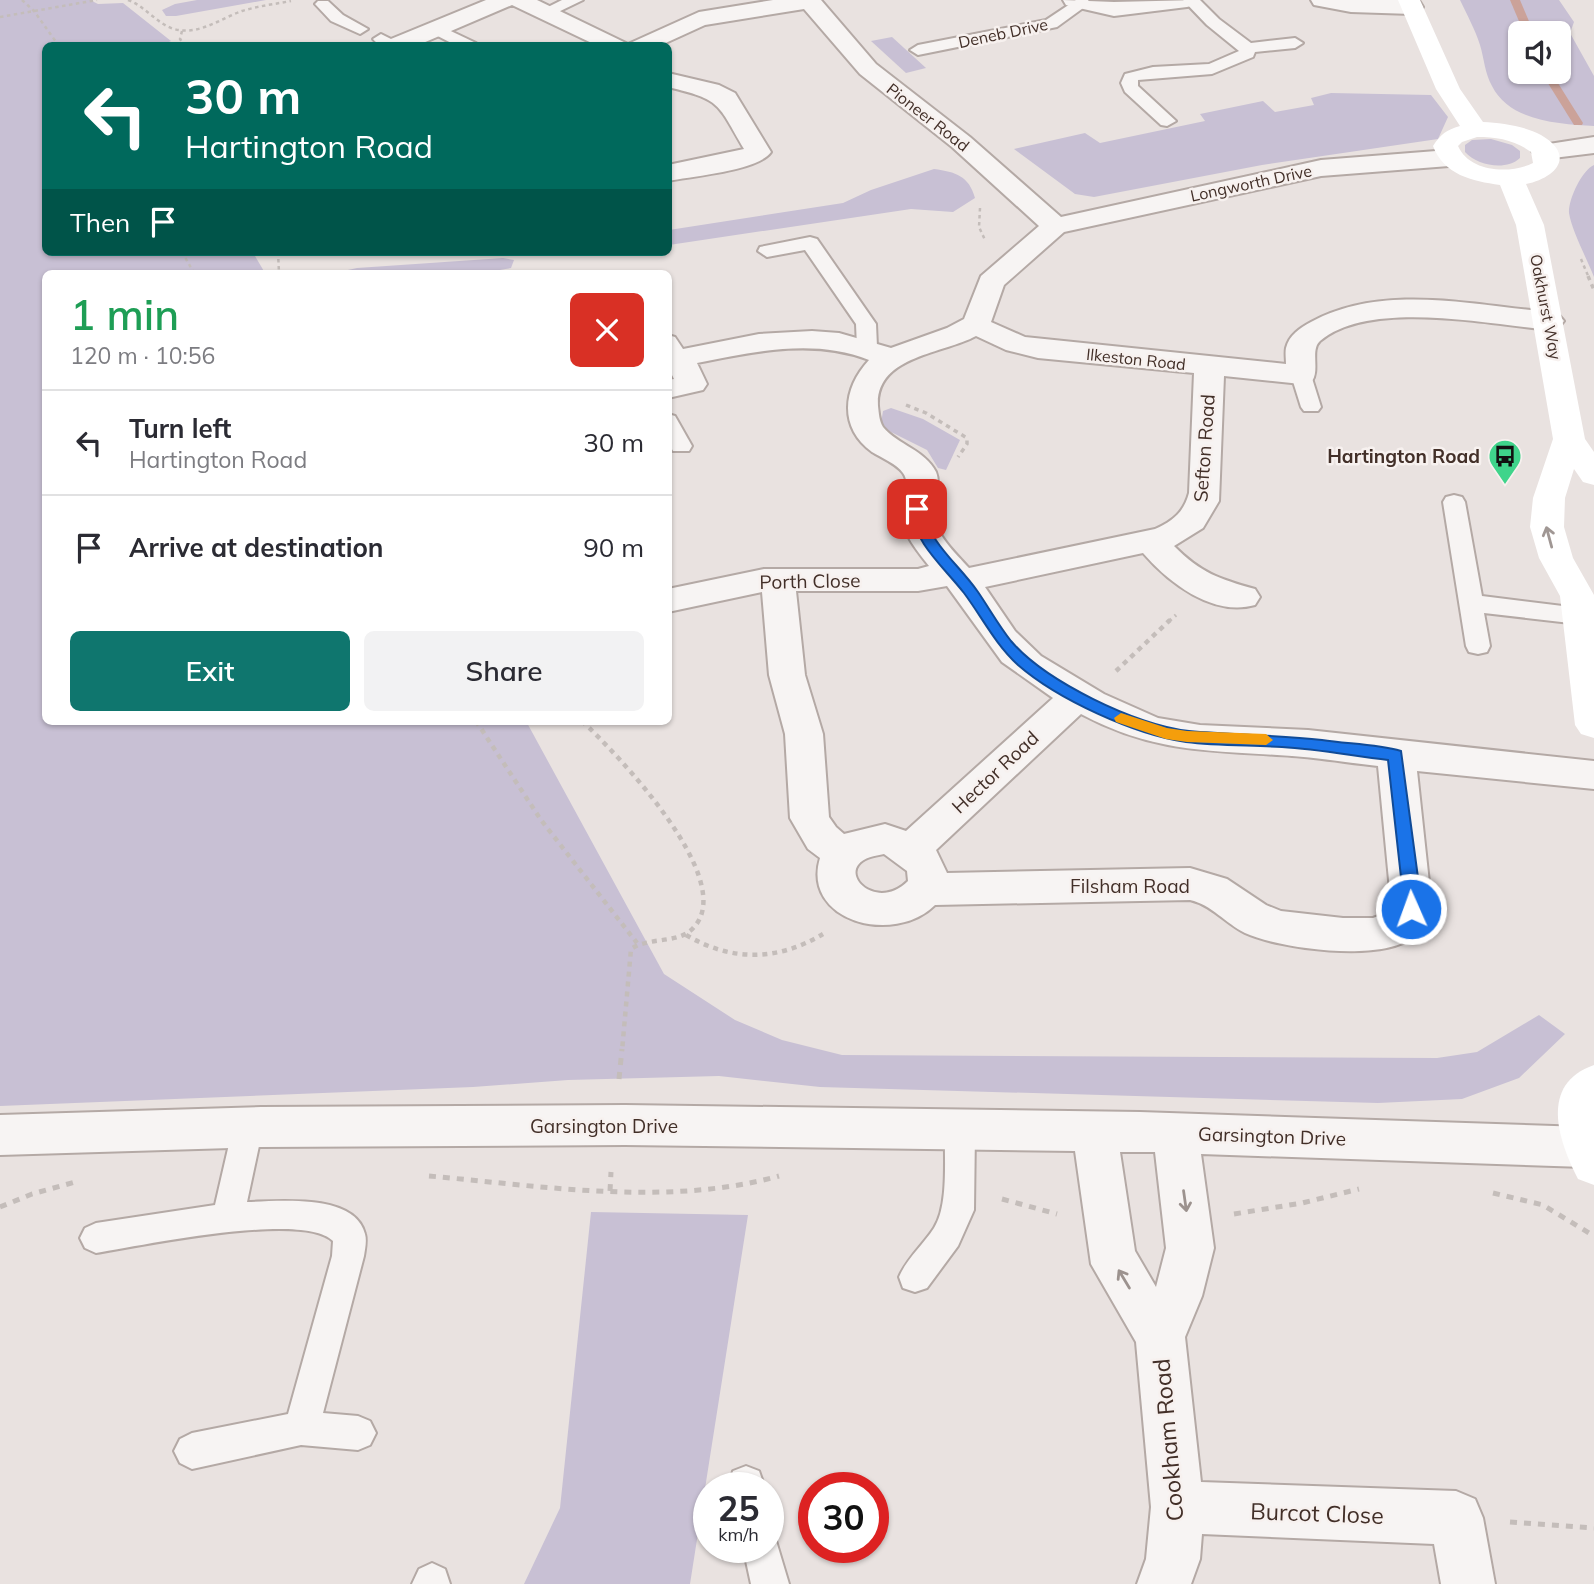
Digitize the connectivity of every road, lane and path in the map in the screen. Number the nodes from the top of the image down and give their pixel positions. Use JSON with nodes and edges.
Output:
{"nodes":[{"id":1,"x":22,"y":0,"type":"edge"},
{"id":2,"x":97,"y":0,"type":"edge"},
{"id":3,"x":128,"y":0,"type":"edge"},
{"id":4,"x":296,"y":0,"type":"edge"},
{"id":5,"x":506,"y":0,"type":"edge"},
{"id":6,"x":519,"y":0,"type":"edge"},
{"id":7,"x":575,"y":0,"type":"edge"},
{"id":8,"x":809,"y":0,"type":"edge"},
{"id":9,"x":1189,"y":0,"type":"edge"},
{"id":10,"x":1322,"y":0,"type":"edge"},
{"id":11,"x":1078,"y":1,"type":"edge"},
{"id":12,"x":1410,"y":3,"type":"edge"},
{"id":13,"x":323,"y":4,"type":"dead end"},
{"id":14,"x":34,"y":11,"type":"junction"},
{"id":15,"x":546,"y":12,"type":"junction"},
{"id":16,"x":0,"y":17,"type":"edge"},
{"id":17,"x":360,"y":29,"type":"dead end"},
{"id":18,"x":436,"y":29,"type":"junction"},
{"id":19,"x":182,"y":31,"type":"junction"},
{"id":20,"x":56,"y":42,"type":"edge"},
{"id":21,"x":182,"y":42,"type":"edge"},
{"id":22,"x":393,"y":42,"type":"edge"},
{"id":23,"x":462,"y":42,"type":"edge"},
{"id":24,"x":610,"y":42,"type":"edge"},
{"id":25,"x":648,"y":42,"type":"edge"},
{"id":26,"x":1295,"y":43,"type":"dead end"},
{"id":27,"x":1248,"y":48,"type":"junction"},
{"id":28,"x":918,"y":50,"type":"dead end"},
{"id":29,"x":672,"y":81,"type":"edge"},
{"id":30,"x":1167,"y":121,"type":"dead end"},
{"id":31,"x":1475,"y":129,"type":"junction"},
{"id":32,"x":1594,"y":145,"type":"edge"},
{"id":33,"x":1545,"y":151,"type":"junction"},
{"id":34,"x":1449,"y":158,"type":"junction"},
{"id":35,"x":672,"y":172,"type":"edge"},
{"id":36,"x":1510,"y":178,"type":"junction"},
{"id":37,"x":1528,"y":221,"type":"junction"},
{"id":38,"x":1055,"y":226,"type":"junction"},
{"id":39,"x":767,"y":251,"type":"dead end"},
{"id":40,"x":1594,"y":290,"type":"edge"},
{"id":41,"x":1549,"y":321,"type":"junction"},
{"id":42,"x":975,"y":325,"type":"junction"},
{"id":43,"x":674,"y":350,"type":"edge"},
{"id":44,"x":879,"y":353,"type":"junction"},
{"id":45,"x":1209,"y":366,"type":"junction"},
{"id":46,"x":1301,"y":375,"type":"junction"},
{"id":47,"x":672,"y":388,"type":"edge"},
{"id":48,"x":1311,"y":407,"type":"dead end"},
{"id":49,"x":672,"y":428,"type":"edge"},
{"id":50,"x":1569,"y":439,"type":"junction"},
{"id":51,"x":681,"y":446,"type":"dead end"},
{"id":52,"x":1594,"y":475,"type":"edge"},
{"id":53,"x":1454,"y":502,"type":"dead end"},
{"id":54,"x":1150,"y":541,"type":"junction"},
{"id":55,"x":957,"y":577,"type":"junction"},
{"id":56,"x":778,"y":579,"type":"junction"},
{"id":57,"x":1205,"y":588,"type":"junction"},
{"id":58,"x":1584,"y":596,"type":"edge"},
{"id":59,"x":1243,"y":597,"type":"dead end"},
{"id":60,"x":672,"y":600,"type":"edge"},
{"id":61,"x":1471,"y":603,"type":"junction"},
{"id":62,"x":1478,"y":646,"type":"dead end"},
{"id":63,"x":1082,"y":698,"type":"junction"},
{"id":64,"x":1594,"y":724,"type":"edge"},
{"id":65,"x":479,"y":725,"type":"edge"},
{"id":66,"x":586,"y":725,"type":"edge"},
{"id":67,"x":1396,"y":755,"type":"junction"},
{"id":68,"x":1594,"y":775,"type":"edge"},
{"id":69,"x":912,"y":849,"type":"junction"},
{"id":70,"x":843,"y":854,"type":"junction"},
{"id":71,"x":924,"y":888,"type":"junction"},
{"id":72,"x":853,"y":902,"type":"junction"},
{"id":73,"x":687,"y":935,"type":"junction"},
{"id":74,"x":637,"y":943,"type":"junction"},
{"id":75,"x":1594,"y":1084,"type":"edge"},
{"id":76,"x":615,"y":1125,"type":"junction"},
{"id":77,"x":248,"y":1127,"type":"junction"},
{"id":78,"x":960,"y":1130,"type":"junction"},
{"id":79,"x":1096,"y":1132,"type":"junction"},
{"id":80,"x":1176,"y":1133,"type":"junction"},
{"id":81,"x":0,"y":1135,"type":"edge"},
{"id":82,"x":1589,"y":1156,"type":"edge"},
{"id":83,"x":228,"y":1217,"type":"junction"},
{"id":84,"x":96,"y":1238,"type":"dead end"},
{"id":85,"x":915,"y":1277,"type":"dead end"},
{"id":86,"x":1160,"y":1337,"type":"junction"},
{"id":87,"x":301,"y":1428,"type":"junction"},
{"id":88,"x":358,"y":1433,"type":"dead end"},
{"id":89,"x":191,"y":1451,"type":"dead end"},
{"id":90,"x":1177,"y":1507,"type":"junction"},
{"id":91,"x":1457,"y":1518,"type":"junction"},
{"id":92,"x":1594,"y":1528,"type":"edge"},
{"id":93,"x":765,"y":1563,"type":"edge"},
{"id":94,"x":770,"y":1584,"type":"edge"},
{"id":95,"x":1164,"y":1584,"type":"edge"},
{"id":96,"x":1468,"y":1584,"type":"edge"}],
"edges":[{"from":1,"to":14,"type":"path"},
{"from":2,"to":14,"type":"path"},
{"from":3,"to":19,"type":"path"},
{"from":4,"to":19,"type":"path"},
{"from":5,"to":18,"type":"street"},
{"from":6,"to":15,"type":"street"},
{"from":7,"to":15,"type":"lane"},
{"from":8,"to":25,"type":"street"},
{"from":8,"to":38,"type":"street","name":"Pioneer Road"},
{"from":9,"to":11,"type":"street","name":"Deneb Drive"},
{"from":9,"to":27,"type":"lane","name":"Deneb Drive"},
{"from":10,"to":12,"type":"street"},
{"from":11,"to":28,"type":"lane","name":"Deneb Drive"},
{"from":12,"to":31,"type":"street"},
{"from":13,"to":17,"type":"lane"},
{"from":14,"to":16,"type":"path"},
{"from":14,"to":20,"type":"path"},
{"from":15,"to":24,"type":"street"},
{"from":18,"to":22,"type":"street"},
{"from":18,"to":23,"type":"lane"},
{"from":19,"to":21,"type":"path"},
{"from":26,"to":27,"type":"lane"},
{"from":27,"to":30,"type":"lane"},
{"from":29,"to":35,"type":"street"},
{"from":31,"to":33,"type":"street"},
{"from":31,"to":34,"type":"street"},
{"from":32,"to":33,"type":"street"},
{"from":33,"to":36,"type":"street"},
{"from":34,"to":36,"type":"street"},
{"from":34,"to":38,"type":"street","name":"Longworth Drive"},
{"from":36,"to":37,"type":"street","name":"Oakhurst Way"},
{"from":37,"to":40,"type":"path"},
{"from":37,"to":41,"type":"street","name":"Oakhurst Way"},
{"from":38,"to":42,"type":"street"},
{"from":39,"to":44,"type":"lane"},
{"from":41,"to":46,"type":"street"},
{"from":41,"to":50,"type":"street","name":"Oakhurst Way"},
{"from":42,"to":44,"type":"street"},
{"from":42,"to":45,"type":"street","name":"Ilkeston Road"},
{"from":43,"to":44,"type":"street"},
{"from":43,"to":47,"type":"street"},
{"from":44,"to":55,"type":"street"},
{"from":45,"to":46,"type":"street","name":"Ilkeston Road"},
{"from":45,"to":54,"type":"street","name":"Sefton Road"},
{"from":46,"to":48,"type":"lane"},
{"from":49,"to":51,"type":"lane"},
{"from":50,"to":52,"type":"street","name":"Oakhurst Way"},
{"from":58,"to":50,"type":"street","name":"Oakhurst Way","one_way":true},
{"from":53,"to":61,"type":"lane"},
{"from":54,"to":55,"type":"street","name":"Sefton Road"},
{"from":54,"to":57,"type":"street"},
{"from":55,"to":56,"type":"street","name":"Porth Close"},
{"from":55,"to":63,"type":"street"},
{"from":56,"to":60,"type":"street","name":"Porth Close"},
{"from":56,"to":70,"type":"street"},
{"from":57,"to":59,"type":"street"},
{"from":57,"to":63,"type":"path"},
{"from":58,"to":61,"type":"lane"},
{"from":58,"to":64,"type":"street","name":"Oakhurst Way"},
{"from":61,"to":62,"type":"lane"},
{"from":63,"to":67,"type":"street"},
{"from":63,"to":69,"type":"street","name":"Hector Road"},
{"from":65,"to":74,"type":"path"},
{"from":66,"to":73,"type":"path"},
{"from":67,"to":68,"type":"street"},
{"from":67,"to":71,"type":"street","name":"Filsham Road"},
{"from":69,"to":70,"type":"street"},
{"from":69,"to":71,"type":"street"},
{"from":70,"to":72,"type":"street"},
{"from":71,"to":72,"type":"street"},
{"from":72,"to":73,"type":"path"},
{"from":73,"to":74,"type":"path"},
{"from":74,"to":76,"type":"path"},
{"from":75,"to":82,"type":"street"},
{"from":76,"to":77,"type":"street","name":"Garsington Drive"},
{"from":76,"to":78,"type":"street","name":"Garsington Drive"},
{"from":77,"to":81,"type":"street","name":"Garsington Drive"},
{"from":77,"to":83,"type":"lane"},
{"from":78,"to":79,"type":"street","name":"Garsington Drive"},
{"from":78,"to":85,"type":"lane"},
{"from":79,"to":80,"type":"street","name":"Garsington Drive"},
{"from":86,"to":79,"type":"street","name":"Cookham Road","one_way":true},
{"from":80,"to":82,"type":"street","name":"Garsington Drive"},
{"from":80,"to":86,"type":"street","name":"Cookham Road","one_way":true},
{"from":83,"to":84,"type":"lane"},
{"from":83,"to":87,"type":"lane"},
{"from":86,"to":90,"type":"street","name":"Cookham Road"},
{"from":87,"to":88,"type":"lane"},
{"from":87,"to":89,"type":"lane"},
{"from":90,"to":91,"type":"street","name":"Burcot Close"},
{"from":90,"to":95,"type":"street","name":"Cookham Road"},
{"from":91,"to":92,"type":"path"},
{"from":91,"to":96,"type":"street"},
{"from":93,"to":94,"type":"lane"}]}
